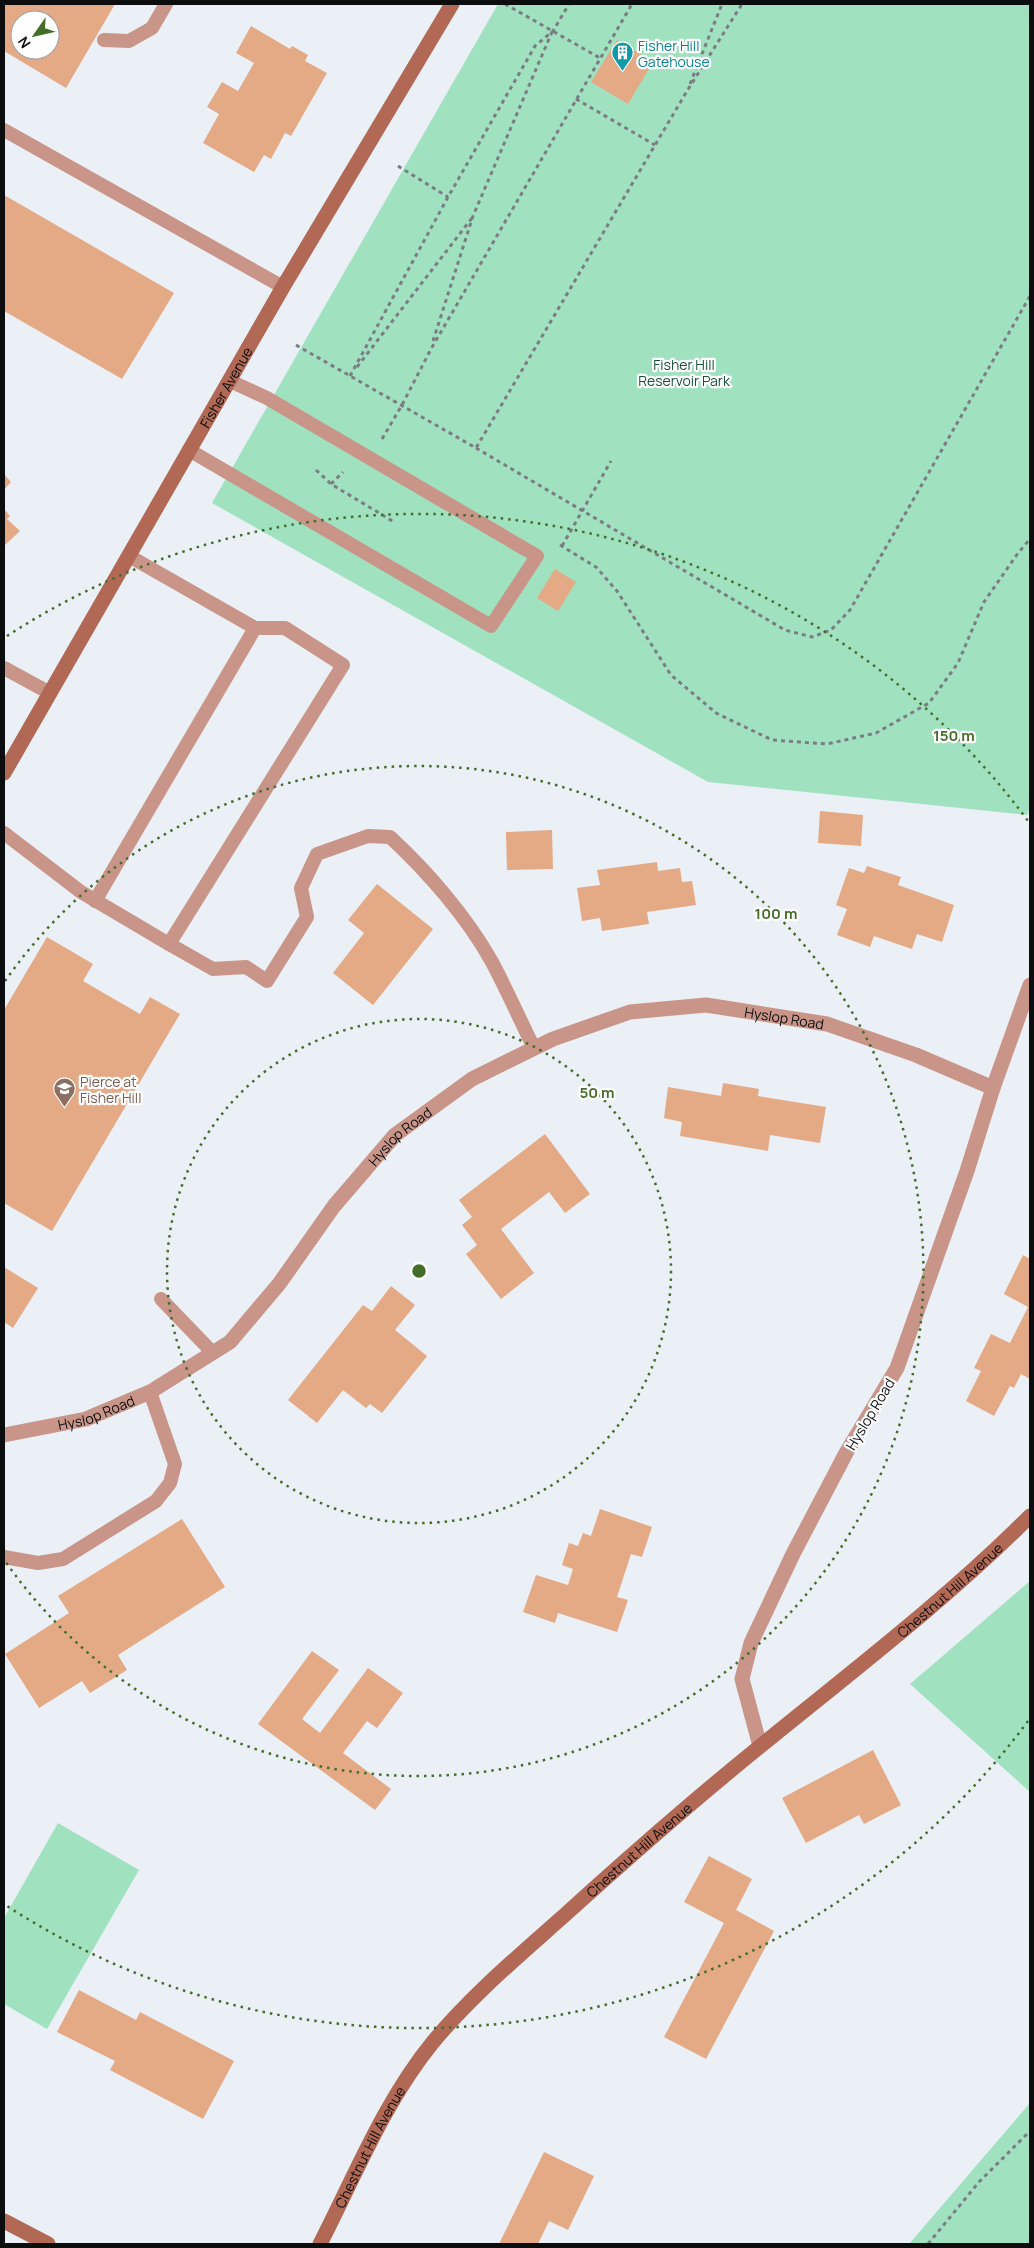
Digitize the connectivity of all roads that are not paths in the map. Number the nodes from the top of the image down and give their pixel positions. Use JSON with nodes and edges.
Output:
{"nodes":[{"id":1,"x":166,"y":4,"type":"edge"},
{"id":2,"x":452,"y":4,"type":"edge"},
{"id":3,"x":104,"y":40,"type":"dead end"},
{"id":4,"x":4,"y":130,"type":"edge"},
{"id":5,"x":283,"y":287,"type":"junction"},
{"id":6,"x":230,"y":380,"type":"junction"},
{"id":7,"x":189,"y":450,"type":"junction"},
{"id":8,"x":129,"y":556,"type":"junction"},
{"id":9,"x":256,"y":628,"type":"junction"},
{"id":10,"x":4,"y":668,"type":"edge"},
{"id":11,"x":50,"y":693,"type":"junction"},
{"id":12,"x":4,"y":774,"type":"edge"},
{"id":13,"x":4,"y":832,"type":"edge"},
{"id":14,"x":95,"y":901,"type":"junction"},
{"id":15,"x":169,"y":944,"type":"junction"},
{"id":16,"x":1030,"y":985,"type":"edge"},
{"id":17,"x":534,"y":1048,"type":"junction"},
{"id":18,"x":992,"y":1088,"type":"junction"},
{"id":19,"x":161,"y":1299,"type":"dead end"},
{"id":20,"x":214,"y":1353,"type":"junction"},
{"id":21,"x":150,"y":1392,"type":"junction"},
{"id":22,"x":4,"y":1435,"type":"edge"},
{"id":23,"x":1030,"y":1516,"type":"edge"},
{"id":24,"x":4,"y":1557,"type":"edge"},
{"id":25,"x":760,"y":1746,"type":"junction"},
{"id":26,"x":4,"y":2221,"type":"edge"},
{"id":27,"x":48,"y":2244,"type":"edge"},
{"id":28,"x":320,"y":2244,"type":"edge"}],
"edges":[{"from":1,"to":3,"type":"lane"},
{"from":2,"to":5,"type":"main road","name":"Fisher Avenue"},
{"from":4,"to":5,"type":"lane"},
{"from":5,"to":6,"type":"main road","name":"Fisher Avenue"},
{"from":6,"to":7,"type":"main road","name":"Fisher Avenue"},
{"from":6,"to":7,"type":"lane"},
{"from":7,"to":8,"type":"main road","name":"Fisher Avenue"},
{"from":8,"to":9,"type":"lane"},
{"from":8,"to":11,"type":"main road","name":"Fisher Avenue"},
{"from":9,"to":14,"type":"lane"},
{"from":9,"to":15,"type":"lane"},
{"from":10,"to":11,"type":"lane"},
{"from":11,"to":12,"type":"main road","name":"Fisher Avenue"},
{"from":13,"to":14,"type":"lane"},
{"from":14,"to":15,"type":"lane"},
{"from":15,"to":17,"type":"lane"},
{"from":16,"to":18,"type":"street"},
{"from":17,"to":18,"type":"street","name":"Hyslop Road"},
{"from":17,"to":20,"type":"street","name":"Hyslop Road"},
{"from":18,"to":25,"type":"street","name":"Hyslop Road"},
{"from":19,"to":20,"type":"lane"},
{"from":20,"to":21,"type":"street","name":"Hyslop Road"},
{"from":21,"to":22,"type":"street","name":"Hyslop Road"},
{"from":21,"to":24,"type":"lane"},
{"from":23,"to":25,"type":"main road","name":"Chestnut Hill Avenue"},
{"from":25,"to":28,"type":"main road","name":"Chestnut Hill Avenue"},
{"from":26,"to":27,"type":"main road"}]}
